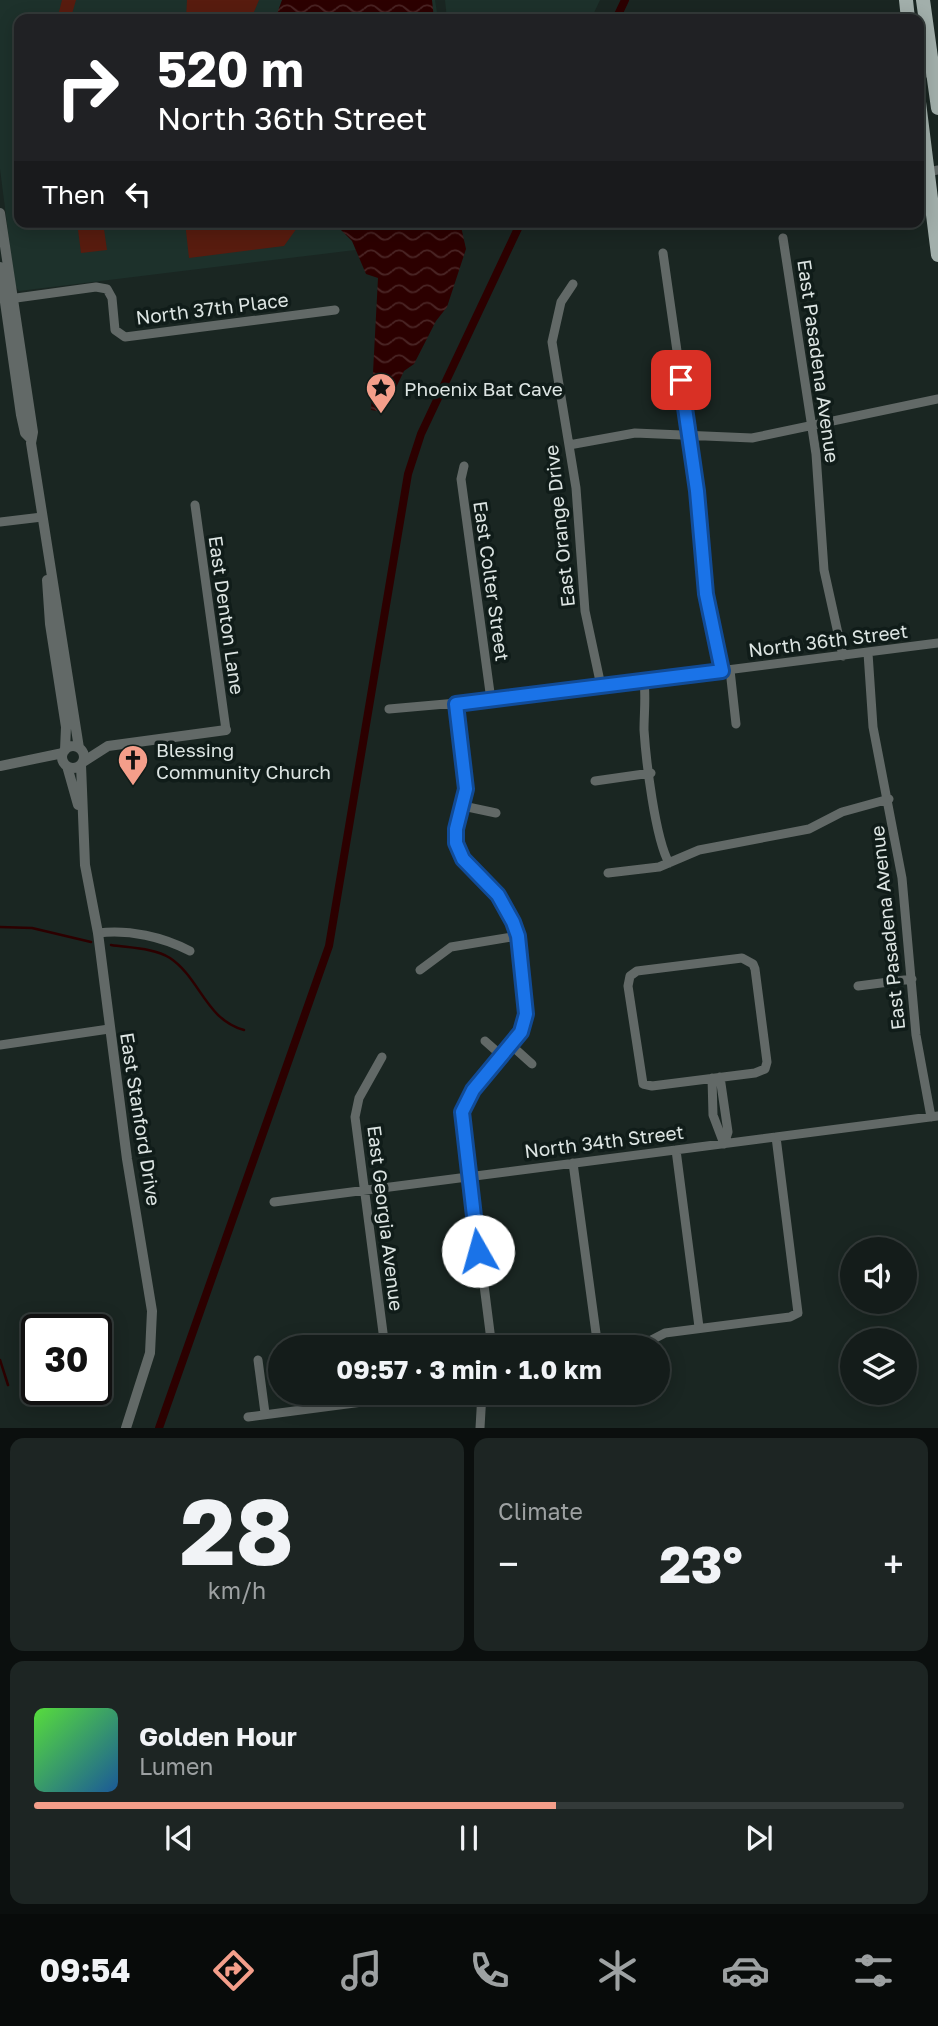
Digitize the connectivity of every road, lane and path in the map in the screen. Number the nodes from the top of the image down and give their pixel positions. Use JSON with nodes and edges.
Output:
{"nodes":[{"id":1,"x":924,"y":24,"type":"edge"},
{"id":2,"x":926,"y":73,"type":"edge"},
{"id":3,"x":938,"y":108,"type":"edge"},
{"id":4,"x":924,"y":141,"type":"edge"},
{"id":5,"x":928,"y":172,"type":"edge"},
{"id":6,"x":0,"y":213,"type":"edge"},
{"id":7,"x":783,"y":238,"type":"dead end"},
{"id":8,"x":663,"y":253,"type":"dead end"},
{"id":9,"x":938,"y":255,"type":"edge"},
{"id":10,"x":0,"y":267,"type":"edge"},
{"id":11,"x":573,"y":284,"type":"dead end"},
{"id":12,"x":9,"y":299,"type":"junction"},
{"id":13,"x":335,"y":310,"type":"dead end"},
{"id":14,"x":938,"y":399,"type":"edge"},
{"id":15,"x":811,"y":427,"type":"junction"},
{"id":16,"x":690,"y":436,"type":"junction"},
{"id":17,"x":569,"y":445,"type":"junction"},
{"id":18,"x":464,"y":466,"type":"dead end"},
{"id":19,"x":195,"y":505,"type":"dead end"},
{"id":20,"x":42,"y":517,"type":"junction"},
{"id":21,"x":0,"y":522,"type":"edge"},
{"id":22,"x":47,"y":550,"type":"junction"},
{"id":23,"x":938,"y":643,"type":"edge"},
{"id":24,"x":867,"y":653,"type":"junction"},
{"id":25,"x":843,"y":656,"type":"junction"},
{"id":26,"x":726,"y":671,"type":"junction"},
{"id":27,"x":644,"y":681,"type":"junction"},
{"id":28,"x":601,"y":686,"type":"junction"},
{"id":29,"x":491,"y":700,"type":"junction"},
{"id":30,"x":456,"y":704,"type":"junction"},
{"id":31,"x":389,"y":709,"type":"dead end"},
{"id":32,"x":736,"y":724,"type":"dead end"},
{"id":33,"x":226,"y":730,"type":"joint"},
{"id":34,"x":64,"y":751,"type":"junction"},
{"id":35,"x":81,"y":756,"type":"junction"},
{"id":36,"x":34,"y":761,"type":"junction"},
{"id":37,"x":0,"y":766,"type":"edge"},
{"id":38,"x":66,"y":766,"type":"junction"},
{"id":39,"x":651,"y":773,"type":"junction"},
{"id":40,"x":595,"y":781,"type":"dead end"},
{"id":41,"x":889,"y":799,"type":"junction"},
{"id":42,"x":463,"y":806,"type":"junction"},
{"id":43,"x":496,"y":813,"type":"dead end"},
{"id":44,"x":80,"y":814,"type":"junction"},
{"id":45,"x":669,"y":863,"type":"junction"},
{"id":46,"x":608,"y":873,"type":"dead end"},
{"id":47,"x":98,"y":933,"type":"junction"},
{"id":48,"x":518,"y":936,"type":"junction"},
{"id":49,"x":190,"y":951,"type":"dead end"},
{"id":50,"x":420,"y":970,"type":"dead end"},
{"id":51,"x":912,"y":979,"type":"junction"},
{"id":52,"x":858,"y":986,"type":"dead end"},
{"id":53,"x":108,"y":1030,"type":"junction"},
{"id":54,"x":485,"y":1041,"type":"dead end"},
{"id":55,"x":0,"y":1045,"type":"edge"},
{"id":56,"x":512,"y":1046,"type":"junction"},
{"id":57,"x":502,"y":1056,"type":"junction"},
{"id":58,"x":382,"y":1057,"type":"dead end"},
{"id":59,"x":533,"y":1063,"type":"dead end"},
{"id":60,"x":716,"y":1078,"type":"junction"},
{"id":61,"x":725,"y":1113,"type":"junction"},
{"id":62,"x":713,"y":1115,"type":"junction"},
{"id":63,"x":934,"y":1116,"type":"edge"},
{"id":64,"x":776,"y":1137,"type":"junction"},
{"id":65,"x":723,"y":1144,"type":"junction"},
{"id":66,"x":676,"y":1150,"type":"junction"},
{"id":67,"x":573,"y":1163,"type":"junction"},
{"id":68,"x":469,"y":1176,"type":"junction"},
{"id":69,"x":364,"y":1189,"type":"junction"},
{"id":70,"x":274,"y":1202,"type":"dead end"},
{"id":71,"x":699,"y":1328,"type":"junction"},
{"id":72,"x":383,"y":1335,"type":"edge"},
{"id":73,"x":490,"y":1335,"type":"edge"},
{"id":74,"x":596,"y":1335,"type":"edge"},
{"id":75,"x":663,"y":1335,"type":"edge"},
{"id":76,"x":258,"y":1360,"type":"dead end"},
{"id":77,"x":321,"y":1405,"type":"edge"},
{"id":78,"x":481,"y":1405,"type":"edge"},
{"id":79,"x":265,"y":1413,"type":"junction"},
{"id":80,"x":248,"y":1416,"type":"dead end"},
{"id":81,"x":126,"y":1427,"type":"edge"},
{"id":82,"x":480,"y":1427,"type":"edge"}],
"edges":[{"from":1,"to":2,"type":"main road"},
{"from":2,"to":3,"type":"main road"},
{"from":4,"to":5,"type":"main road"},
{"from":5,"to":9,"type":"main road"},
{"from":6,"to":12,"type":"street","name":"East Stanford Drive"},
{"from":7,"to":15,"type":"street","name":"East Pasadena Avenue"},
{"from":8,"to":16,"type":"street"},
{"from":10,"to":12,"type":"street","name":"East Stanford Drive"},
{"from":11,"to":17,"type":"street","name":"East Orange Drive"},
{"from":12,"to":13,"type":"street","name":"North 37th Place"},
{"from":12,"to":20,"type":"street","name":"East Stanford Drive"},
{"from":14,"to":15,"type":"street"},
{"from":15,"to":16,"type":"street"},
{"from":15,"to":25,"type":"street","name":"East Pasadena Avenue"},
{"from":16,"to":17,"type":"street"},
{"from":16,"to":26,"type":"street"},
{"from":17,"to":28,"type":"street","name":"East Orange Drive"},
{"from":18,"to":29,"type":"street","name":"East Colter Street"},
{"from":19,"to":33,"type":"street","name":"East Denton Lane"},
{"from":20,"to":21,"type":"street"},
{"from":20,"to":22,"type":"street","name":"East Stanford Drive"},
{"from":22,"to":34,"type":"street","name":"East Stanford Drive"},
{"from":22,"to":35,"type":"street","name":"East Stanford Drive"},
{"from":23,"to":24,"type":"street","name":"North 36th Street"},
{"from":24,"to":25,"type":"street","name":"North 36th Street"},
{"from":24,"to":41,"type":"street","name":"East Pasadena Avenue"},
{"from":25,"to":26,"type":"street","name":"North 36th Street"},
{"from":26,"to":27,"type":"street","name":"North 36th Street"},
{"from":26,"to":32,"type":"street"},
{"from":27,"to":28,"type":"street","name":"North 36th Street"},
{"from":27,"to":39,"type":"street"},
{"from":28,"to":29,"type":"street","name":"North 36th Street"},
{"from":29,"to":30,"type":"street","name":"North 36th Street"},
{"from":30,"to":31,"type":"street","name":"North 36th Street"},
{"from":30,"to":42,"type":"street"},
{"from":33,"to":35,"type":"street"},
{"from":34,"to":35,"type":"street"},
{"from":34,"to":36,"type":"street"},
{"from":34,"to":38,"type":"street","name":"East Stanford Drive"},
{"from":35,"to":38,"type":"street"},
{"from":35,"to":44,"type":"street","name":"East Stanford Drive"},
{"from":36,"to":37,"type":"street"},
{"from":36,"to":38,"type":"street"},
{"from":38,"to":44,"type":"street","name":"East Stanford Drive"},
{"from":39,"to":40,"type":"street"},
{"from":39,"to":45,"type":"street"},
{"from":41,"to":45,"type":"street"},
{"from":41,"to":51,"type":"street","name":"East Pasadena Avenue"},
{"from":42,"to":43,"type":"street"},
{"from":42,"to":48,"type":"street"},
{"from":44,"to":47,"type":"street","name":"East Stanford Drive"},
{"from":45,"to":46,"type":"street"},
{"from":47,"to":49,"type":"street"},
{"from":47,"to":53,"type":"street","name":"East Stanford Drive"},
{"from":48,"to":50,"type":"street"},
{"from":48,"to":56,"type":"street"},
{"from":51,"to":52,"type":"street"},
{"from":51,"to":63,"type":"street","name":"East Pasadena Avenue"},
{"from":53,"to":55,"type":"street"},
{"from":53,"to":81,"type":"street","name":"East Stanford Drive"},
{"from":54,"to":57,"type":"street"},
{"from":56,"to":57,"type":"street"},
{"from":56,"to":59,"type":"street"},
{"from":57,"to":68,"type":"street"},
{"from":58,"to":69,"type":"street","name":"East Georgia Avenue"},
{"from":60,"to":60,"type":"street"},
{"from":60,"to":61,"type":"street"},
{"from":60,"to":62,"type":"street"},
{"from":61,"to":62,"type":"street"},
{"from":61,"to":65,"type":"street"},
{"from":62,"to":65,"type":"street"},
{"from":63,"to":64,"type":"street","name":"North 34th Street"},
{"from":64,"to":65,"type":"street","name":"North 34th Street"},
{"from":64,"to":71,"type":"street"},
{"from":65,"to":66,"type":"street","name":"North 34th Street"},
{"from":66,"to":67,"type":"street","name":"North 34th Street"},
{"from":66,"to":71,"type":"street"},
{"from":67,"to":68,"type":"street","name":"North 34th Street"},
{"from":67,"to":74,"type":"street"},
{"from":68,"to":69,"type":"street","name":"North 34th Street"},
{"from":68,"to":73,"type":"street"},
{"from":69,"to":70,"type":"street","name":"North 34th Street"},
{"from":69,"to":72,"type":"street","name":"East Georgia Avenue"},
{"from":71,"to":75,"type":"street"},
{"from":76,"to":79,"type":"street"},
{"from":77,"to":79,"type":"street"},
{"from":78,"to":82,"type":"street"},
{"from":79,"to":80,"type":"street"}]}
